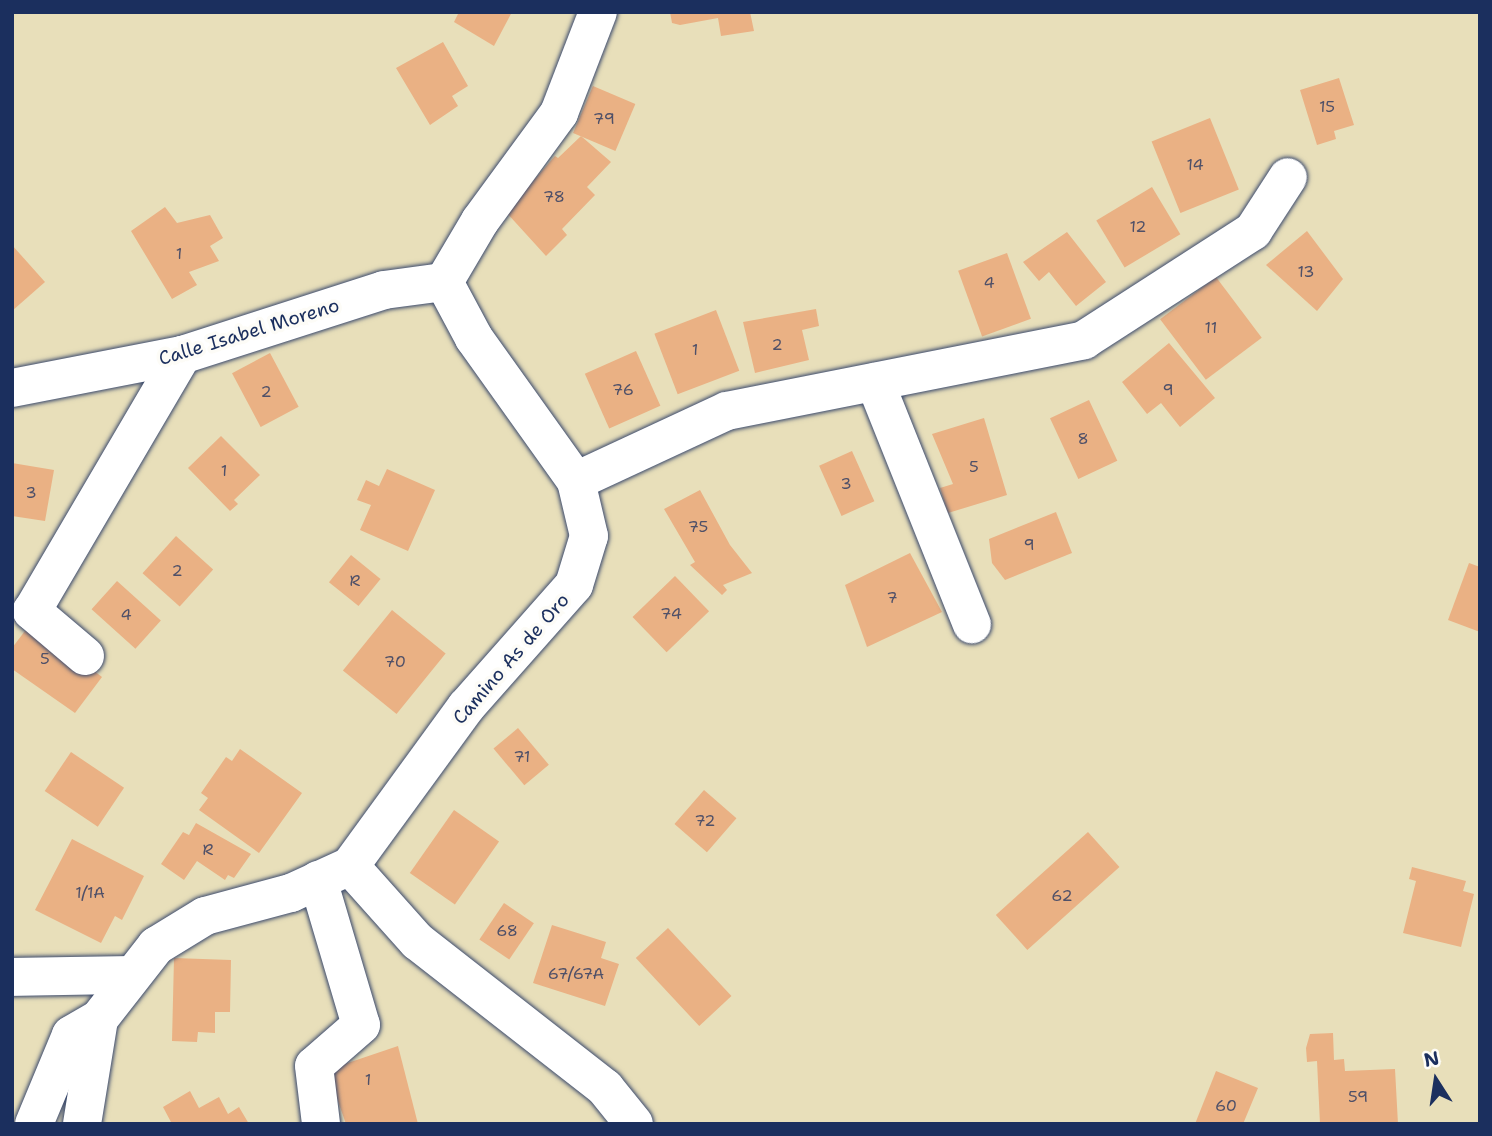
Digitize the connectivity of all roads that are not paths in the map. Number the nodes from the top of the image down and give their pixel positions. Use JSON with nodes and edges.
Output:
{"nodes":[{"id":1,"x":598,"y":12,"type":"edge"},
{"id":2,"x":1288,"y":177,"type":"dead end"},
{"id":3,"x":444,"y":282,"type":"junction"},
{"id":4,"x":182,"y":355,"type":"junction"},
{"id":5,"x":875,"y":382,"type":"junction"},
{"id":6,"x":12,"y":388,"type":"edge"},
{"id":7,"x":576,"y":481,"type":"junction"},
{"id":8,"x":972,"y":624,"type":"dead end"},
{"id":9,"x":85,"y":656,"type":"dead end"},
{"id":10,"x":334,"y":873,"type":"junction"},
{"id":11,"x":129,"y":975,"type":"junction"},
{"id":12,"x":12,"y":976,"type":"edge"},
{"id":13,"x":99,"y":1019,"type":"junction"},
{"id":14,"x":34,"y":1124,"type":"edge"},
{"id":15,"x":82,"y":1124,"type":"edge"},
{"id":16,"x":321,"y":1124,"type":"edge"},
{"id":17,"x":634,"y":1124,"type":"edge"}],
"edges":[{"from":1,"to":3,"type":"street"},
{"from":2,"to":5,"type":"street"},
{"from":3,"to":4,"type":"street","name":"Calle Isabel Moreno"},
{"from":3,"to":7,"type":"street","name":"Camino As de Oro"},
{"from":4,"to":6,"type":"street","name":"Calle Isabel Moreno"},
{"from":4,"to":9,"type":"street"},
{"from":5,"to":7,"type":"street"},
{"from":5,"to":8,"type":"street"},
{"from":7,"to":10,"type":"street","name":"Camino As de Oro"},
{"from":10,"to":11,"type":"street","name":"Camino As de Oro"},
{"from":10,"to":16,"type":"street"},
{"from":10,"to":17,"type":"street"},
{"from":11,"to":12,"type":"street"},
{"from":11,"to":13,"type":"street","name":"Camino As de Oro"},
{"from":13,"to":14,"type":"street"},
{"from":13,"to":15,"type":"street","name":"Camino As de Oro"}]}
